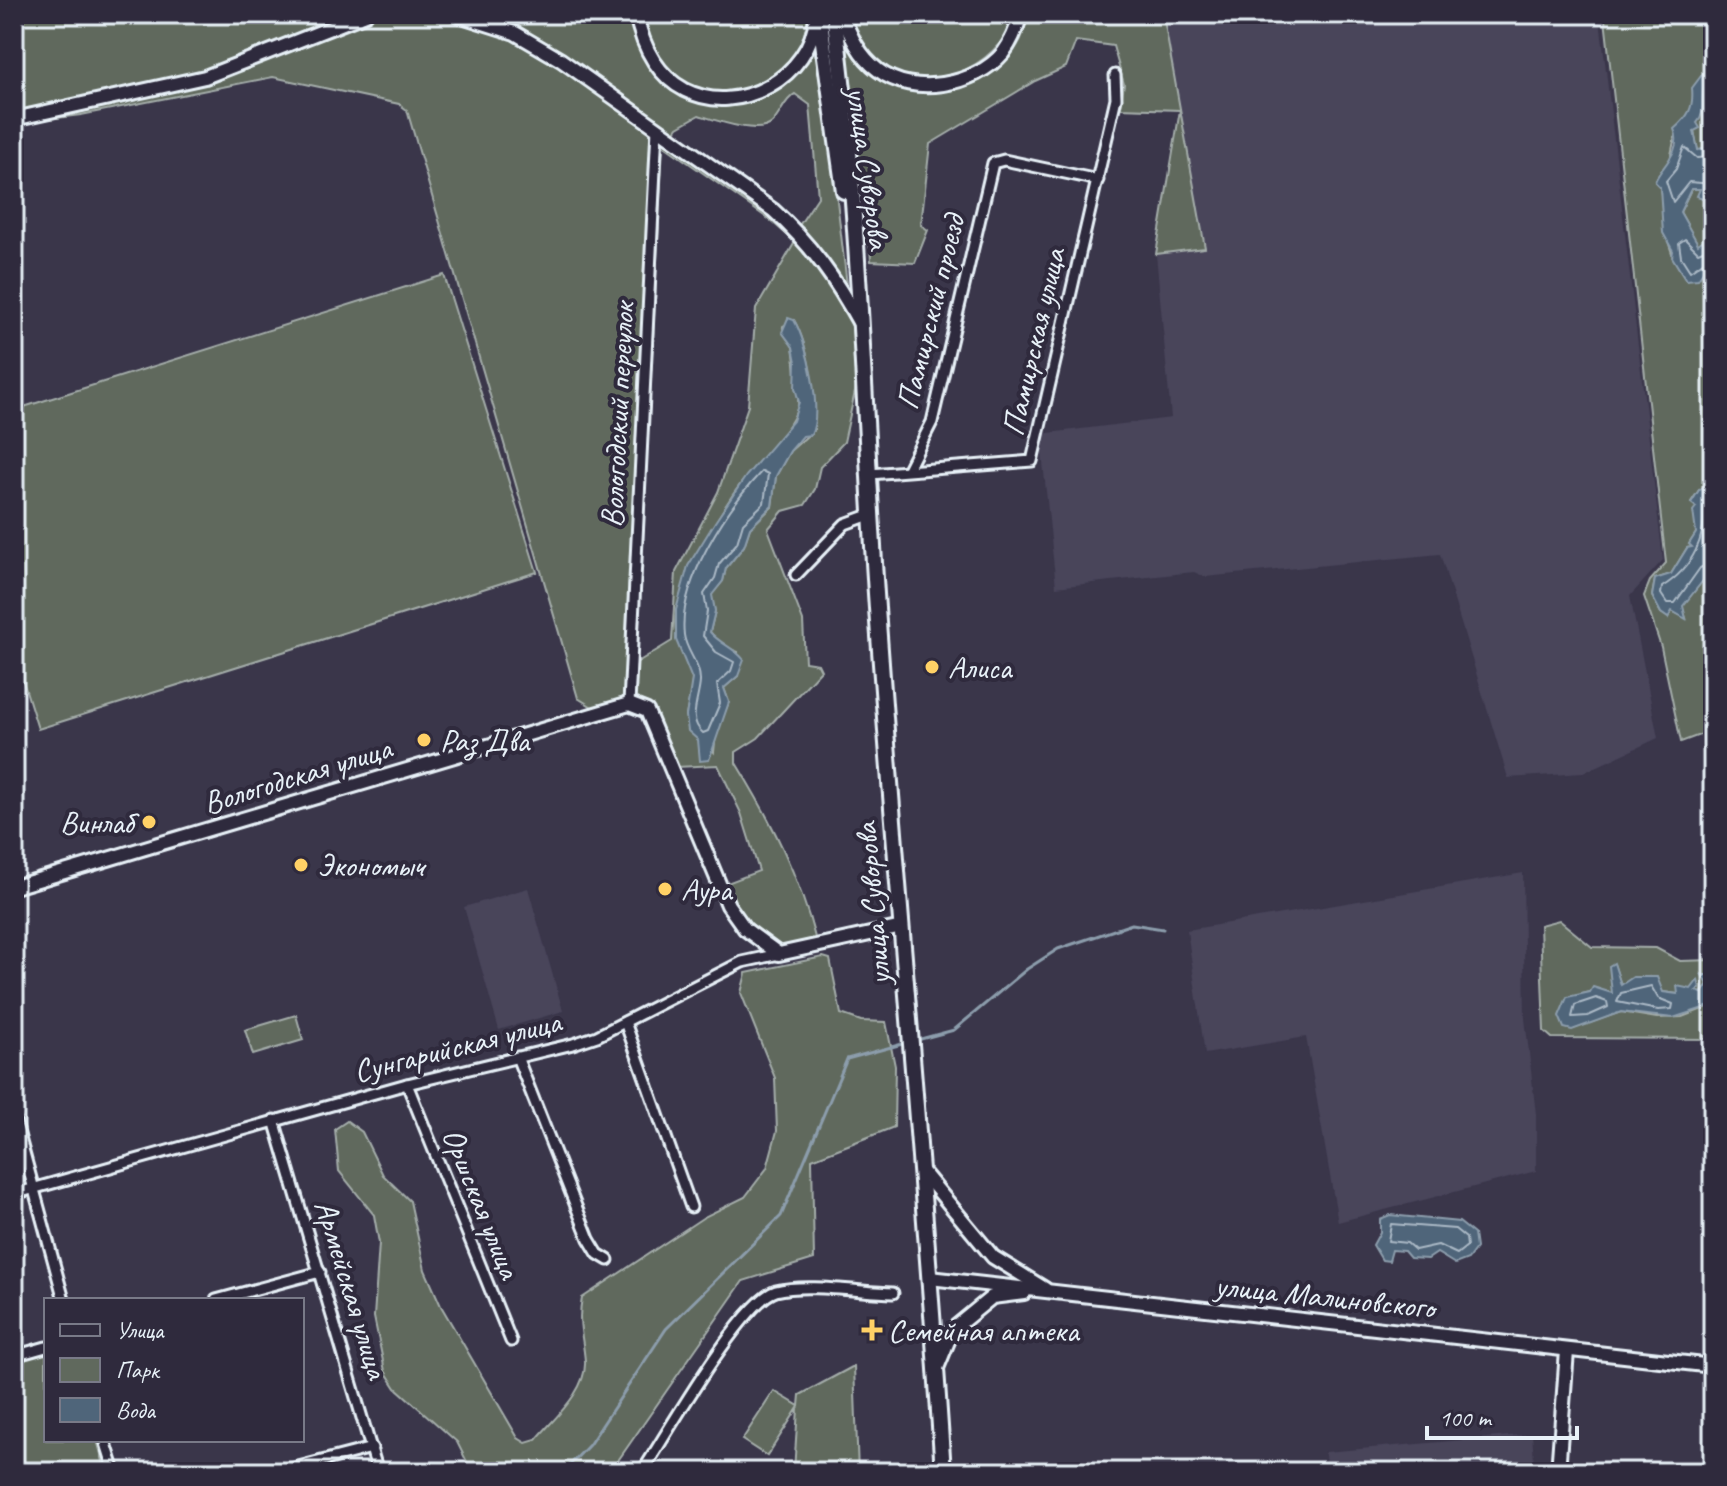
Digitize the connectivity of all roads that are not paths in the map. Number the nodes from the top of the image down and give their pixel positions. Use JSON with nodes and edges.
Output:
{"nodes":[{"id":1,"x":366,"y":14,"type":"edge"},
{"id":2,"x":455,"y":14,"type":"edge"},
{"id":3,"x":636,"y":14,"type":"edge"},
{"id":4,"x":818,"y":14,"type":"edge"},
{"id":5,"x":834,"y":14,"type":"edge"},
{"id":6,"x":842,"y":14,"type":"edge"},
{"id":7,"x":1021,"y":14,"type":"edge"},
{"id":8,"x":1115,"y":75,"type":"dead end"},
{"id":9,"x":14,"y":119,"type":"edge"},
{"id":10,"x":657,"y":128,"type":"junction"},
{"id":11,"x":1098,"y":180,"type":"junction"},
{"id":12,"x":864,"y":330,"type":"junction"},
{"id":13,"x":908,"y":469,"type":"junction"},
{"id":14,"x":870,"y":474,"type":"junction"},
{"id":15,"x":872,"y":514,"type":"junction"},
{"id":16,"x":796,"y":575,"type":"dead end"},
{"id":17,"x":629,"y":704,"type":"junction"},
{"id":18,"x":14,"y":887,"type":"edge"},
{"id":19,"x":902,"y":927,"type":"junction"},
{"id":20,"x":779,"y":954,"type":"junction"},
{"id":21,"x":625,"y":1022,"type":"junction"},
{"id":22,"x":517,"y":1057,"type":"junction"},
{"id":23,"x":407,"y":1084,"type":"junction"},
{"id":24,"x":14,"y":1116,"type":"edge"},
{"id":25,"x":274,"y":1120,"type":"junction"},
{"id":26,"x":922,"y":1171,"type":"junction"},
{"id":27,"x":34,"y":1188,"type":"junction"},
{"id":28,"x":14,"y":1194,"type":"edge"},
{"id":29,"x":691,"y":1207,"type":"dead end"},
{"id":30,"x":608,"y":1260,"type":"dead end"},
{"id":31,"x":320,"y":1272,"type":"junction"},
{"id":32,"x":930,"y":1278,"type":"junction"},
{"id":33,"x":1047,"y":1290,"type":"junction"},
{"id":34,"x":893,"y":1293,"type":"dead end"},
{"id":35,"x":63,"y":1298,"type":"edge"},
{"id":36,"x":223,"y":1298,"type":"edge"},
{"id":37,"x":511,"y":1341,"type":"dead end"},
{"id":38,"x":44,"y":1348,"type":"edge"},
{"id":39,"x":1567,"y":1351,"type":"junction"},
{"id":40,"x":14,"y":1356,"type":"edge"},
{"id":41,"x":1713,"y":1366,"type":"edge"},
{"id":42,"x":936,"y":1371,"type":"junction"},
{"id":43,"x":106,"y":1442,"type":"edge"},
{"id":44,"x":372,"y":1448,"type":"junction"},
{"id":45,"x":115,"y":1472,"type":"edge"},
{"id":46,"x":279,"y":1472,"type":"edge"},
{"id":47,"x":378,"y":1472,"type":"edge"},
{"id":48,"x":642,"y":1472,"type":"edge"},
{"id":49,"x":943,"y":1472,"type":"edge"},
{"id":50,"x":1558,"y":1472,"type":"edge"}],
"edges":[{"from":1,"to":9,"type":"street"},
{"from":2,"to":10,"type":"street"},
{"from":3,"to":4,"type":"street"},
{"from":4,"to":12,"type":"main road","name":"улица Суворова"},
{"from":5,"to":12,"type":"main road","name":"улица Суворова"},
{"from":6,"to":7,"type":"street"},
{"from":8,"to":11,"type":"street","name":"Памирская улица"},
{"from":10,"to":12,"type":"street"},
{"from":10,"to":17,"type":"street","name":"Вологодский переулок"},
{"from":11,"to":13,"type":"street","name":"Памирская улица"},
{"from":11,"to":13,"type":"street","name":"Памирский проезд"},
{"from":12,"to":14,"type":"main road","name":"улица Суворова"},
{"from":13,"to":14,"type":"street","name":"Памирская улица"},
{"from":14,"to":15,"type":"main road","name":"улица Суворова"},
{"from":15,"to":16,"type":"street"},
{"from":15,"to":19,"type":"main road","name":"улица Суворова"},
{"from":17,"to":18,"type":"street","name":"Вологодская улица"},
{"from":17,"to":20,"type":"street"},
{"from":19,"to":20,"type":"street","name":"Сунгарийская улица"},
{"from":19,"to":26,"type":"main road","name":"улица Суворова"},
{"from":20,"to":21,"type":"street","name":"Сунгарийская улица"},
{"from":21,"to":22,"type":"street","name":"Сунгарийская улица"},
{"from":21,"to":29,"type":"street"},
{"from":22,"to":23,"type":"street","name":"Сунгарийская улица"},
{"from":22,"to":30,"type":"street"},
{"from":23,"to":25,"type":"street","name":"Сунгарийская улица"},
{"from":23,"to":37,"type":"street","name":"Оршская улица"},
{"from":24,"to":27,"type":"street"},
{"from":25,"to":27,"type":"street","name":"Сунгарийская улица"},
{"from":25,"to":31,"type":"street","name":"Армейская улица"},
{"from":26,"to":32,"type":"main road","name":"улица Суворова"},
{"from":26,"to":33,"type":"street"},
{"from":27,"to":28,"type":"street","name":"Сунгарийская улица"},
{"from":27,"to":35,"type":"street"},
{"from":31,"to":36,"type":"street"},
{"from":31,"to":44,"type":"street","name":"Армейская улица"},
{"from":32,"to":33,"type":"street","name":"улица Малиновского"},
{"from":32,"to":42,"type":"main road","name":"улица Суворова"},
{"from":33,"to":39,"type":"street","name":"улица Малиновского"},
{"from":33,"to":42,"type":"street"},
{"from":34,"to":48,"type":"street"},
{"from":38,"to":40,"type":"street"},
{"from":39,"to":41,"type":"street","name":"улица Малиновского"},
{"from":39,"to":50,"type":"street"},
{"from":42,"to":49,"type":"main road","name":"улица Суворова"},
{"from":43,"to":45,"type":"street"},
{"from":44,"to":46,"type":"street"},
{"from":44,"to":47,"type":"street","name":"Армейская улица"}]}
